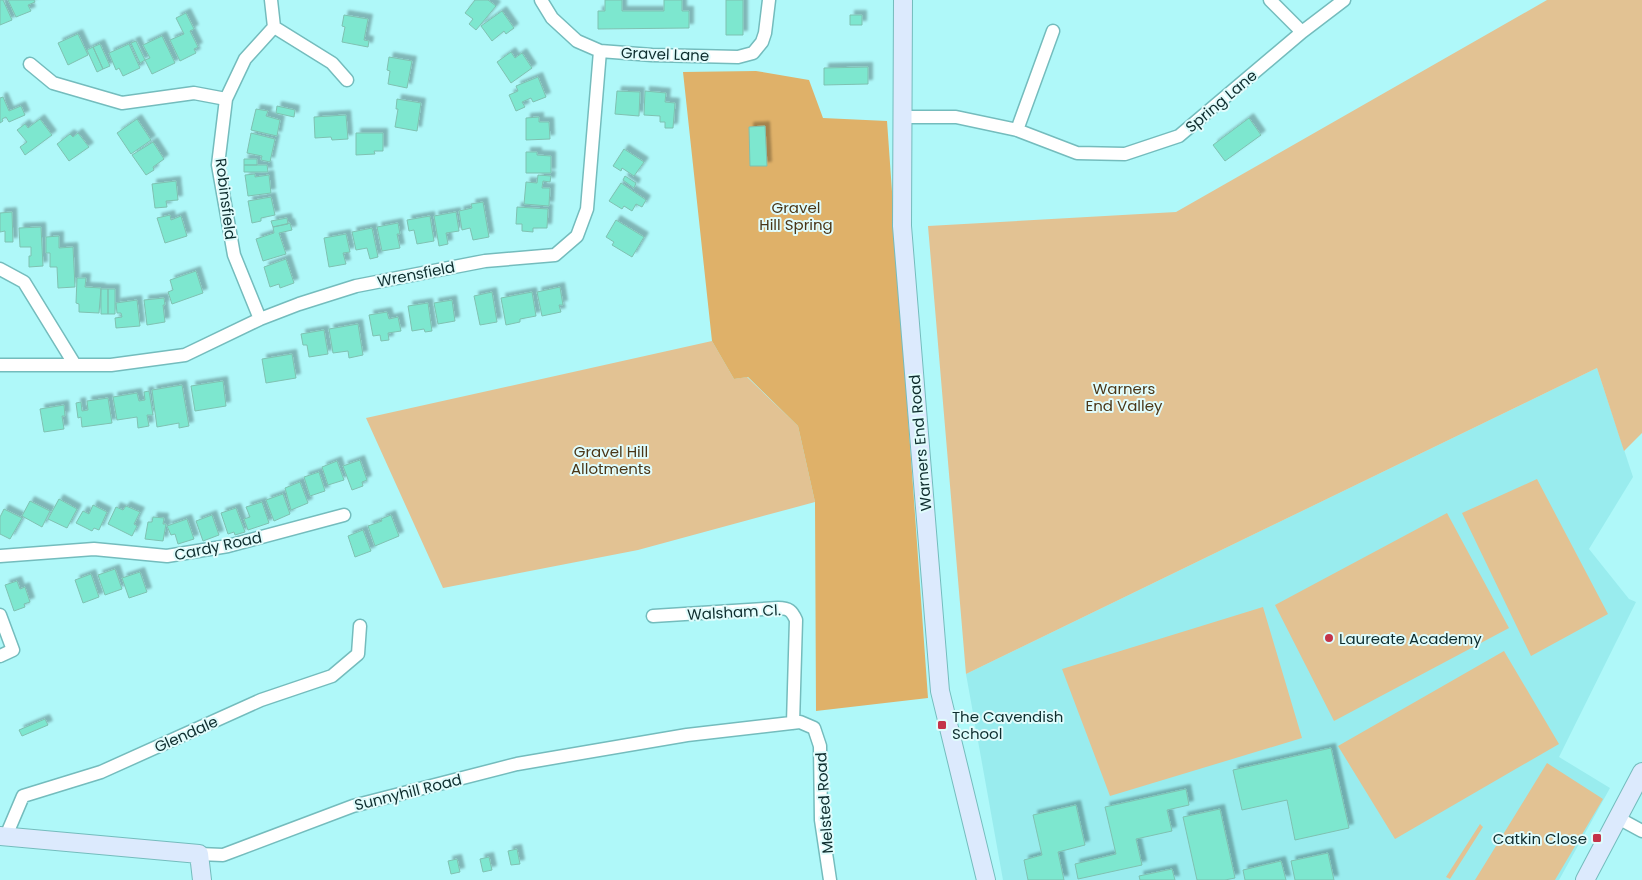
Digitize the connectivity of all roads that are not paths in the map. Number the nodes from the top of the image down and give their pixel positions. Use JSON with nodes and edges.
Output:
{"nodes":[{"id":1,"x":271,"y":0,"type":"edge"},
{"id":2,"x":542,"y":0,"type":"edge"},
{"id":3,"x":768,"y":0,"type":"edge"},
{"id":4,"x":903,"y":0,"type":"edge"},
{"id":5,"x":1270,"y":0,"type":"edge"},
{"id":6,"x":1344,"y":0,"type":"edge"},
{"id":7,"x":274,"y":27,"type":"junction"},
{"id":8,"x":1053,"y":31,"type":"dead end"},
{"id":9,"x":1302,"y":32,"type":"junction"},
{"id":10,"x":600,"y":51,"type":"junction"},
{"id":11,"x":30,"y":64,"type":"dead end"},
{"id":12,"x":347,"y":80,"type":"dead end"},
{"id":13,"x":226,"y":99,"type":"junction"},
{"id":14,"x":903,"y":117,"type":"junction"},
{"id":15,"x":1017,"y":130,"type":"junction"},
{"id":16,"x":0,"y":269,"type":"edge"},
{"id":17,"x":260,"y":319,"type":"junction"},
{"id":18,"x":0,"y":365,"type":"edge"},
{"id":19,"x":74,"y":366,"type":"junction"},
{"id":20,"x":344,"y":515,"type":"dead end"},
{"id":21,"x":0,"y":556,"type":"edge"},
{"id":22,"x":0,"y":615,"type":"edge"},
{"id":23,"x":652,"y":616,"type":"dead end"},
{"id":24,"x":360,"y":626,"type":"dead end"},
{"id":25,"x":0,"y":656,"type":"edge"},
{"id":26,"x":793,"y":723,"type":"junction"},
{"id":27,"x":814,"y":728,"type":"joint"},
{"id":28,"x":1642,"y":772,"type":"edge"},
{"id":29,"x":1618,"y":818,"type":"junction"},
{"id":30,"x":1642,"y":831,"type":"edge"},
{"id":31,"x":3,"y":836,"type":"edge"},
{"id":32,"x":199,"y":854,"type":"junction"},
{"id":33,"x":202,"y":880,"type":"edge"},
{"id":34,"x":830,"y":880,"type":"edge"},
{"id":35,"x":986,"y":880,"type":"edge"},
{"id":36,"x":1586,"y":880,"type":"edge"}],
"edges":[{"from":1,"to":7,"type":"street"},
{"from":2,"to":10,"type":"street","name":"Gravel Lane"},
{"from":3,"to":10,"type":"street","name":"Gravel Lane"},
{"from":4,"to":14,"type":"street","name":"Warners End Road"},
{"from":5,"to":9,"type":"street"},
{"from":6,"to":9,"type":"street","name":"Spring Lane"},
{"from":7,"to":12,"type":"street"},
{"from":7,"to":13,"type":"street","name":"Robinsfield"},
{"from":8,"to":15,"type":"street"},
{"from":9,"to":15,"type":"street","name":"Spring Lane"},
{"from":10,"to":17,"type":"street","name":"Wrensfield"},
{"from":11,"to":13,"type":"street"},
{"from":13,"to":17,"type":"street","name":"Robinsfield"},
{"from":14,"to":15,"type":"street","name":"Spring Lane"},
{"from":14,"to":35,"type":"street","name":"Warners End Road"},
{"from":16,"to":19,"type":"street"},
{"from":17,"to":19,"type":"street","name":"Wrensfield"},
{"from":18,"to":19,"type":"street","name":"Wrensfield"},
{"from":20,"to":21,"type":"street","name":"Cardy Road"},
{"from":22,"to":25,"type":"street"},
{"from":23,"to":26,"type":"street","name":"Walsham Cl."},
{"from":24,"to":31,"type":"street","name":"Glendale"},
{"from":26,"to":27,"type":"street","name":"Sunnyhill Road"},
{"from":26,"to":32,"type":"street","name":"Sunnyhill Road"},
{"from":27,"to":34,"type":"street","name":"Melsted Road"},
{"from":28,"to":29,"type":"street"},
{"from":29,"to":30,"type":"street"},
{"from":29,"to":36,"type":"street"},
{"from":31,"to":32,"type":"street","name":"Sunnyhill Road"},
{"from":32,"to":33,"type":"street"}]}
